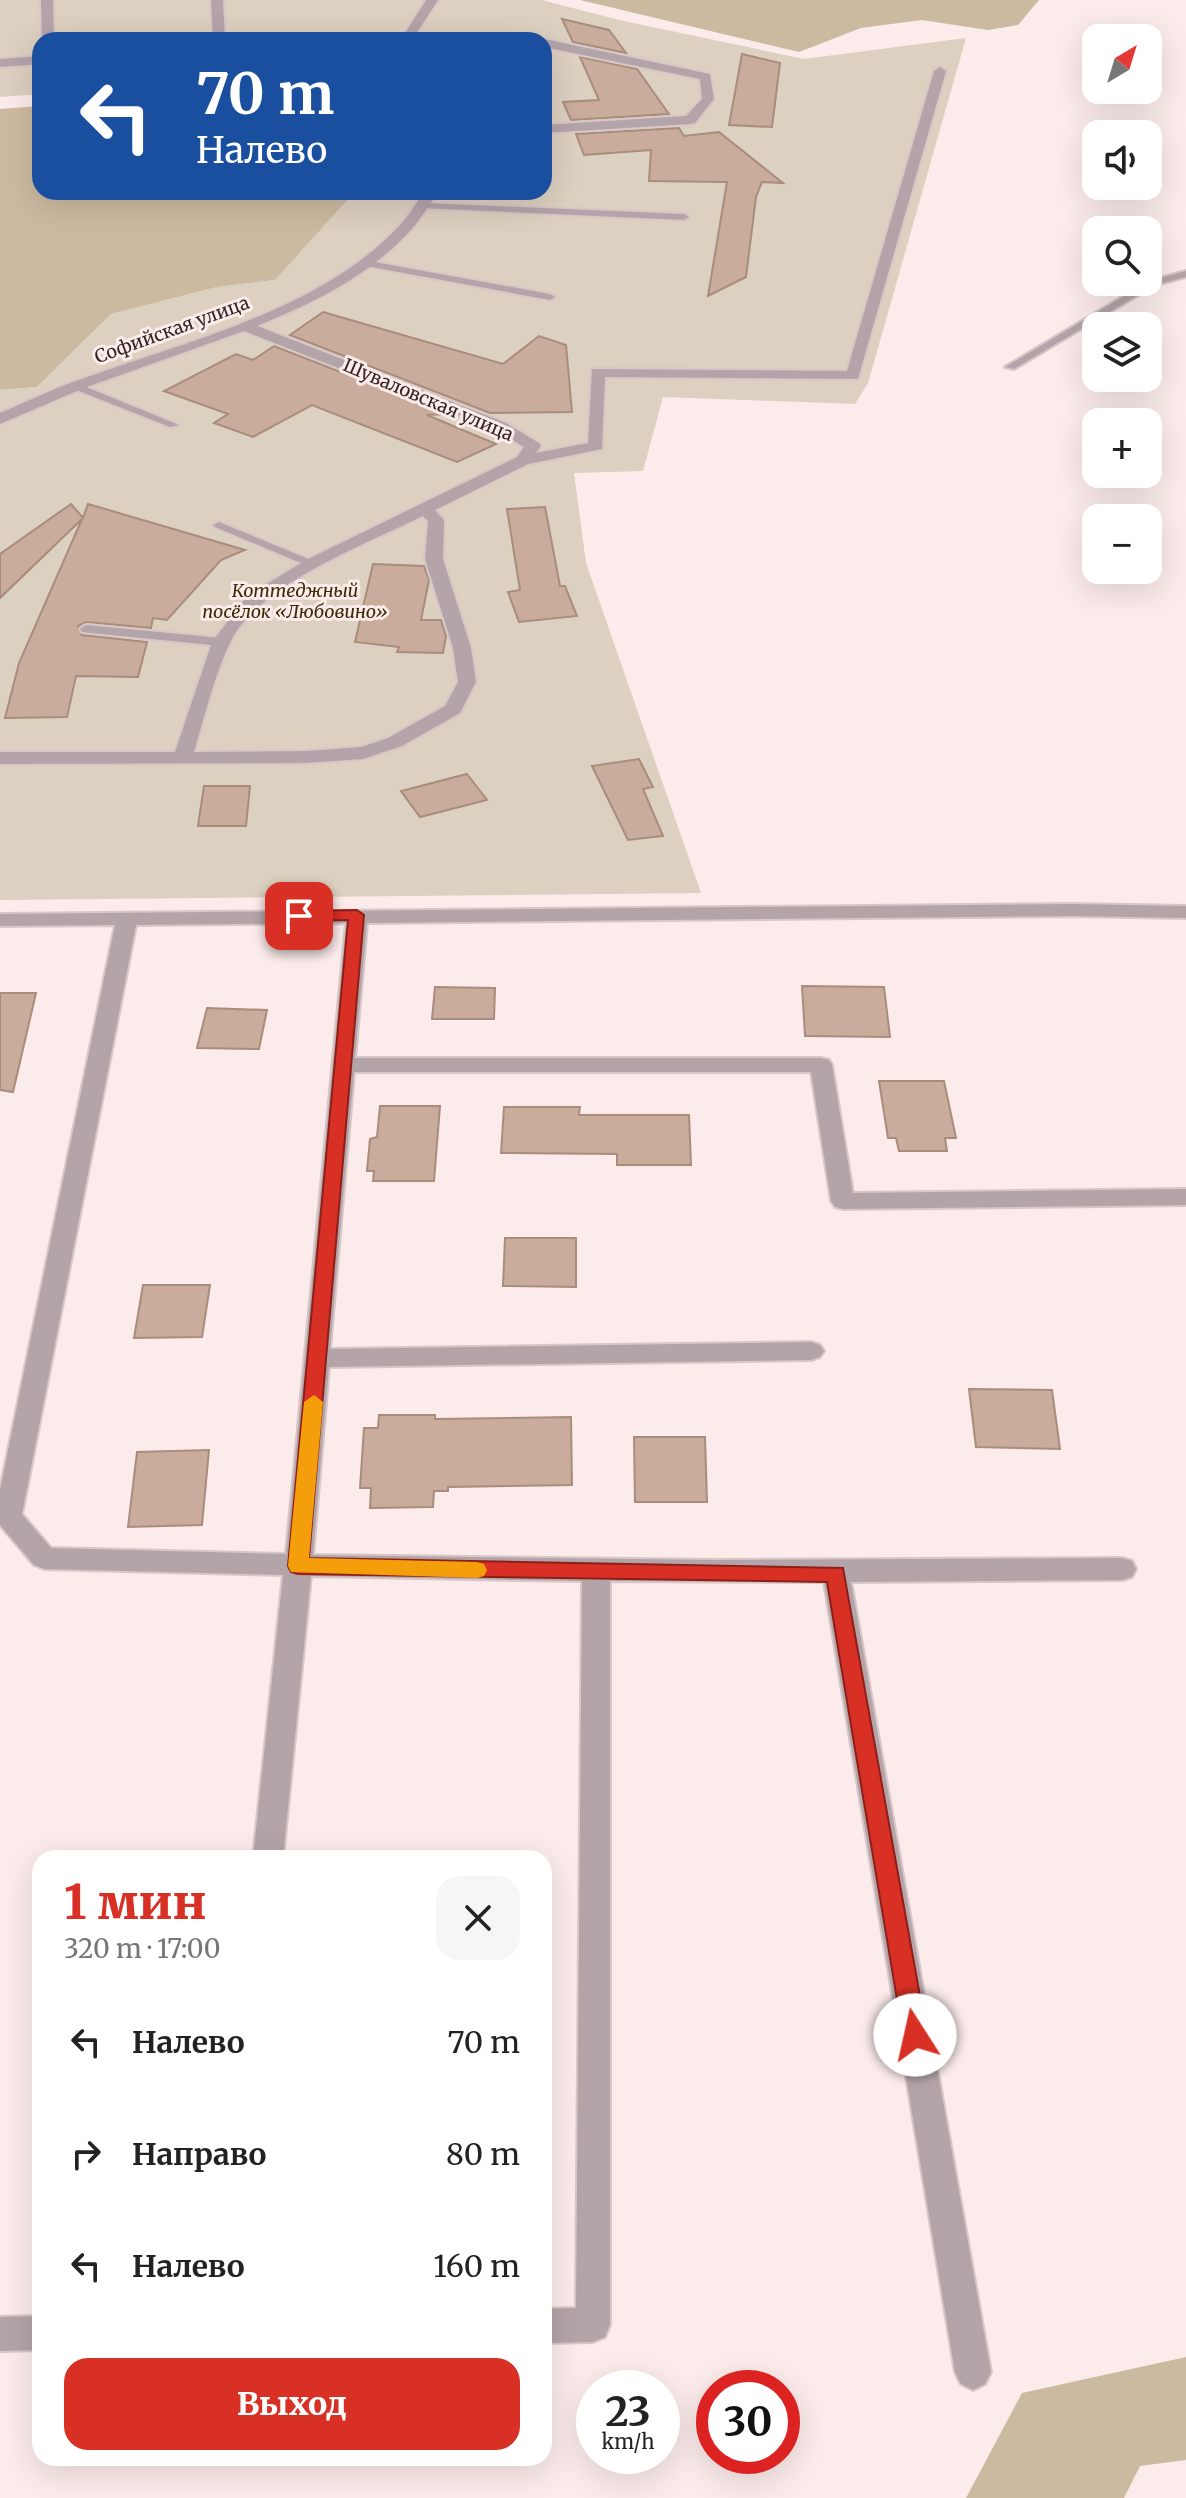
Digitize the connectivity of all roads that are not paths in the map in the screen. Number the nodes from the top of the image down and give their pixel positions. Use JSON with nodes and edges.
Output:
{"nodes":[{"id":1,"x":47,"y":0,"type":"edge"},
{"id":2,"x":217,"y":0,"type":"edge"},
{"id":3,"x":432,"y":0,"type":"edge"},
{"id":4,"x":48,"y":32,"type":"edge"},
{"id":5,"x":219,"y":32,"type":"edge"},
{"id":6,"x":417,"y":32,"type":"edge"},
{"id":7,"x":552,"y":45,"type":"edge"},
{"id":8,"x":32,"y":61,"type":"edge"},
{"id":9,"x":0,"y":63,"type":"edge"},
{"id":10,"x":940,"y":71,"type":"dead end"},
{"id":11,"x":552,"y":129,"type":"edge"},
{"id":12,"x":426,"y":200,"type":"edge"},
{"id":13,"x":441,"y":200,"type":"edge"},
{"id":14,"x":684,"y":217,"type":"dead end"},
{"id":15,"x":369,"y":264,"type":"junction"},
{"id":16,"x":1186,"y":274,"type":"edge"},
{"id":17,"x":550,"y":297,"type":"dead end"},
{"id":18,"x":247,"y":327,"type":"junction"},
{"id":19,"x":1010,"y":367,"type":"dead end"},
{"id":20,"x":75,"y":386,"type":"junction"},
{"id":21,"x":0,"y":419,"type":"edge"},
{"id":22,"x":174,"y":425,"type":"dead end"},
{"id":23,"x":523,"y":460,"type":"junction"},
{"id":24,"x":423,"y":507,"type":"junction"},
{"id":25,"x":219,"y":525,"type":"dead end"},
{"id":26,"x":312,"y":564,"type":"junction"},
{"id":27,"x":86,"y":629,"type":"dead end"},
{"id":28,"x":221,"y":642,"type":"junction"},
{"id":29,"x":0,"y":758,"type":"edge"},
{"id":30,"x":182,"y":758,"type":"junction"},
{"id":31,"x":1186,"y":912,"type":"edge"},
{"id":32,"x":357,"y":915,"type":"junction"},
{"id":33,"x":127,"y":918,"type":"junction"},
{"id":34,"x":0,"y":920,"type":"edge"},
{"id":35,"x":345,"y":1065,"type":"junction"},
{"id":36,"x":1186,"y":1197,"type":"edge"},
{"id":37,"x":811,"y":1351,"type":"dead end"},
{"id":38,"x":318,"y":1358,"type":"junction"},
{"id":39,"x":298,"y":1566,"type":"junction"},
{"id":40,"x":1122,"y":1569,"type":"dead end"},
{"id":41,"x":596,"y":1573,"type":"junction"},
{"id":42,"x":836,"y":1574,"type":"junction"},
{"id":43,"x":269,"y":1850,"type":"edge"},
{"id":44,"x":552,"y":2326,"type":"edge"},
{"id":45,"x":32,"y":2333,"type":"edge"},
{"id":46,"x":0,"y":2334,"type":"edge"},
{"id":47,"x":973,"y":2372,"type":"dead end"}],
"edges":[{"from":1,"to":4,"type":"street"},
{"from":2,"to":5,"type":"street"},
{"from":3,"to":6,"type":"street"},
{"from":7,"to":11,"type":"street"},
{"from":8,"to":9,"type":"street"},
{"from":10,"to":23,"type":"street"},
{"from":12,"to":15,"type":"street","name":"Софийская улица"},
{"from":13,"to":14,"type":"lane"},
{"from":15,"to":17,"type":"lane"},
{"from":15,"to":18,"type":"street","name":"Софийская улица"},
{"from":16,"to":19,"type":"lane"},
{"from":18,"to":20,"type":"street","name":"Софийская улица"},
{"from":18,"to":23,"type":"street","name":"Шуваловская улица"},
{"from":20,"to":21,"type":"street","name":"Софийская улица"},
{"from":20,"to":22,"type":"lane"},
{"from":23,"to":24,"type":"street","name":"Шуваловская улица"},
{"from":24,"to":26,"type":"street","name":"Шуваловская улица"},
{"from":24,"to":30,"type":"street"},
{"from":25,"to":26,"type":"lane"},
{"from":26,"to":28,"type":"street","name":"Шуваловская улица"},
{"from":27,"to":28,"type":"lane"},
{"from":28,"to":30,"type":"street","name":"Шуваловская улица"},
{"from":29,"to":30,"type":"street"},
{"from":31,"to":32,"type":"street"},
{"from":32,"to":33,"type":"street"},
{"from":32,"to":35,"type":"street"},
{"from":33,"to":34,"type":"street"},
{"from":33,"to":39,"type":"street"},
{"from":35,"to":36,"type":"street"},
{"from":35,"to":38,"type":"street"},
{"from":37,"to":38,"type":"street"},
{"from":38,"to":39,"type":"street"},
{"from":39,"to":41,"type":"street"},
{"from":39,"to":43,"type":"street"},
{"from":40,"to":42,"type":"street"},
{"from":41,"to":42,"type":"street"},
{"from":41,"to":44,"type":"street"},
{"from":42,"to":47,"type":"street"},
{"from":45,"to":46,"type":"street"}]}
